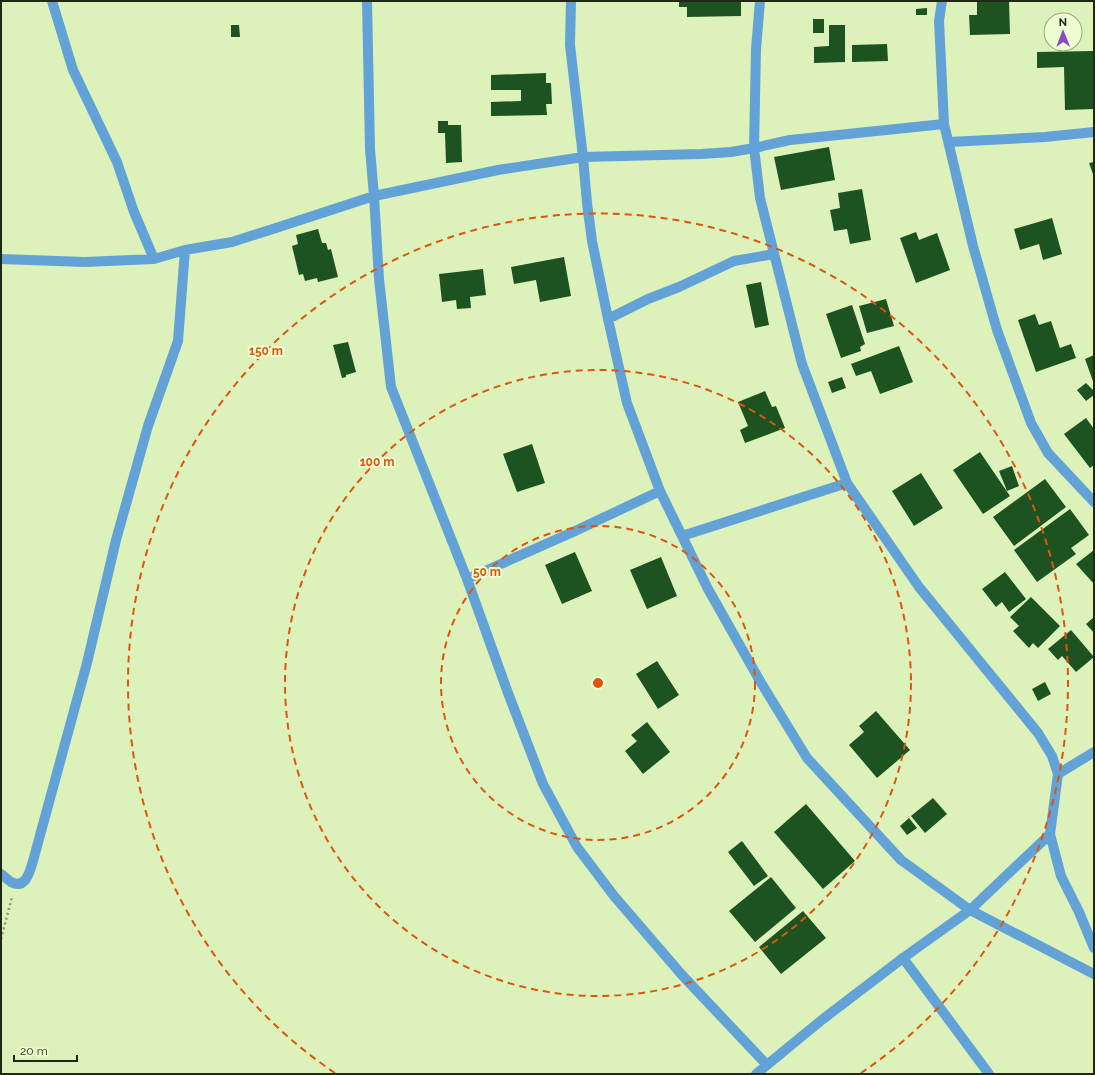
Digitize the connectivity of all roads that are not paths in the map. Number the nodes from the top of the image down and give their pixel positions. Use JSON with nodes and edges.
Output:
{"nodes":[{"id":1,"x":52,"y":1,"type":"edge"},
{"id":2,"x":367,"y":1,"type":"edge"},
{"id":3,"x":571,"y":1,"type":"edge"},
{"id":4,"x":760,"y":1,"type":"edge"},
{"id":5,"x":942,"y":1,"type":"edge"},
{"id":6,"x":944,"y":124,"type":"junction"},
{"id":7,"x":1094,"y":132,"type":"edge"},
{"id":8,"x":949,"y":142,"type":"junction"},
{"id":9,"x":754,"y":148,"type":"junction"},
{"id":10,"x":583,"y":157,"type":"junction"},
{"id":11,"x":374,"y":196,"type":"junction"},
{"id":12,"x":185,"y":250,"type":"junction"},
{"id":13,"x":774,"y":254,"type":"junction"},
{"id":14,"x":1,"y":259,"type":"edge"},
{"id":15,"x":154,"y":259,"type":"junction"},
{"id":16,"x":608,"y":319,"type":"junction"},
{"id":17,"x":847,"y":483,"type":"junction"},
{"id":18,"x":660,"y":491,"type":"junction"},
{"id":19,"x":1094,"y":502,"type":"edge"},
{"id":20,"x":682,"y":536,"type":"junction"},
{"id":21,"x":467,"y":578,"type":"junction"},
{"id":22,"x":1094,"y":752,"type":"edge"},
{"id":23,"x":1058,"y":774,"type":"junction"},
{"id":24,"x":1050,"y":834,"type":"junction"},
{"id":25,"x":1,"y":874,"type":"edge"},
{"id":26,"x":970,"y":910,"type":"junction"},
{"id":27,"x":1094,"y":948,"type":"edge"},
{"id":28,"x":902,"y":958,"type":"junction"},
{"id":29,"x":1094,"y":974,"type":"edge"},
{"id":30,"x":767,"y":1065,"type":"junction"},
{"id":31,"x":756,"y":1074,"type":"edge"},
{"id":32,"x":989,"y":1074,"type":"edge"}],
"edges":[{"from":1,"to":15,"type":"street"},
{"from":2,"to":11,"type":"street"},
{"from":3,"to":10,"type":"street"},
{"from":4,"to":9,"type":"street"},
{"from":5,"to":6,"type":"street"},
{"from":6,"to":8,"type":"street"},
{"from":6,"to":9,"type":"street"},
{"from":7,"to":8,"type":"street"},
{"from":8,"to":19,"type":"street"},
{"from":9,"to":10,"type":"street"},
{"from":9,"to":13,"type":"street"},
{"from":10,"to":11,"type":"street"},
{"from":10,"to":16,"type":"street"},
{"from":11,"to":12,"type":"street"},
{"from":11,"to":21,"type":"street"},
{"from":12,"to":15,"type":"street"},
{"from":12,"to":25,"type":"street"},
{"from":13,"to":16,"type":"street"},
{"from":13,"to":17,"type":"street"},
{"from":14,"to":15,"type":"street"},
{"from":16,"to":18,"type":"street"},
{"from":17,"to":20,"type":"street"},
{"from":17,"to":23,"type":"street"},
{"from":18,"to":20,"type":"street"},
{"from":18,"to":21,"type":"street"},
{"from":20,"to":26,"type":"street"},
{"from":21,"to":30,"type":"street"},
{"from":22,"to":23,"type":"street"},
{"from":23,"to":24,"type":"street"},
{"from":24,"to":26,"type":"street"},
{"from":24,"to":27,"type":"street"},
{"from":26,"to":28,"type":"street"},
{"from":26,"to":29,"type":"street"},
{"from":28,"to":30,"type":"street"},
{"from":28,"to":32,"type":"street"},
{"from":30,"to":31,"type":"street"}]}
